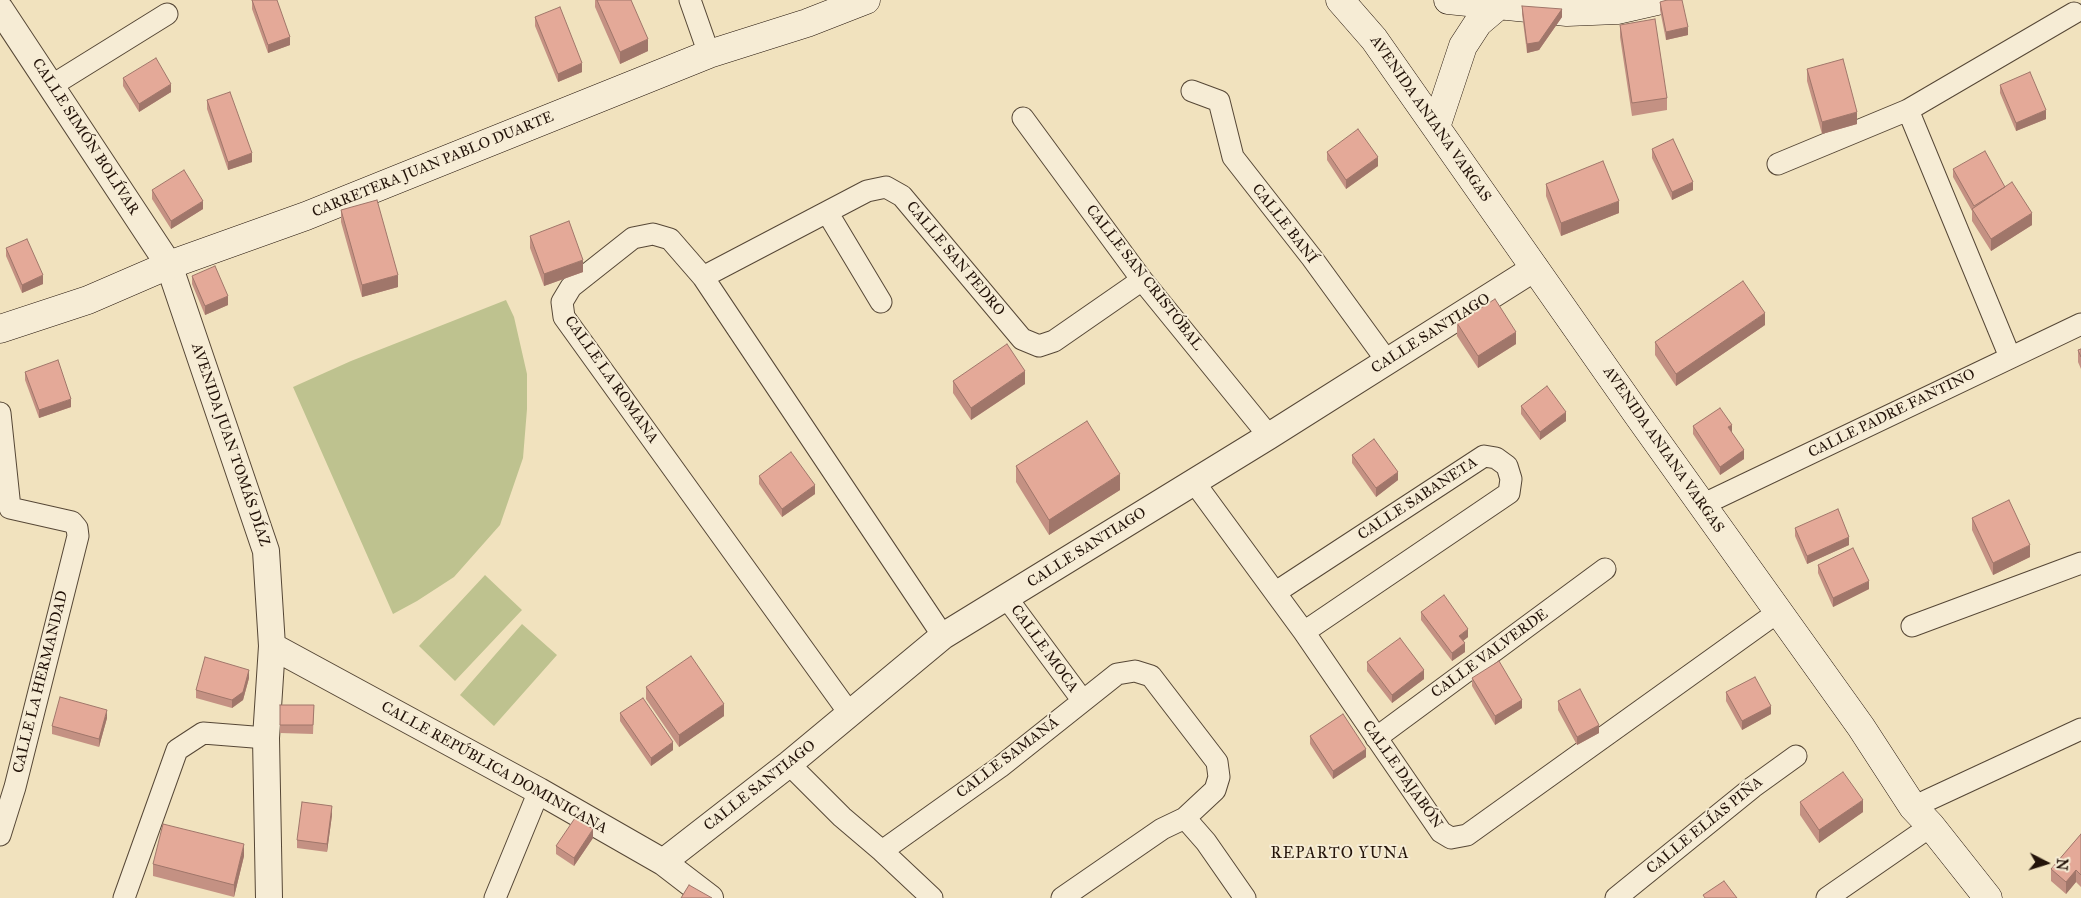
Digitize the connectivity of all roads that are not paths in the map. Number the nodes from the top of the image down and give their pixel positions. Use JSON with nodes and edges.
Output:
{"nodes":[{"id":1,"x":690,"y":0,"type":"edge"},
{"id":2,"x":866,"y":0,"type":"edge"},
{"id":3,"x":1340,"y":0,"type":"edge"},
{"id":4,"x":1448,"y":0,"type":"edge"},
{"id":5,"x":1662,"y":0,"type":"edge"},
{"id":6,"x":1498,"y":6,"type":"junction"},
{"id":7,"x":0,"y":8,"type":"edge"},
{"id":8,"x":2074,"y":13,"type":"dead end"},
{"id":9,"x":167,"y":14,"type":"dead end"},
{"id":10,"x":709,"y":54,"type":"junction"},
{"id":11,"x":51,"y":86,"type":"junction"},
{"id":12,"x":1192,"y":91,"type":"dead end"},
{"id":13,"x":1908,"y":110,"type":"junction"},
{"id":14,"x":1023,"y":118,"type":"dead end"},
{"id":15,"x":1436,"y":128,"type":"junction"},
{"id":16,"x":1778,"y":164,"type":"dead end"},
{"id":17,"x":827,"y":212,"type":"junction"},
{"id":18,"x":169,"y":265,"type":"junction"},
{"id":19,"x":1535,"y":268,"type":"junction"},
{"id":20,"x":703,"y":277,"type":"junction"},
{"id":21,"x":1142,"y":280,"type":"junction"},
{"id":22,"x":881,"y":302,"type":"dead end"},
{"id":23,"x":2081,"y":324,"type":"edge"},
{"id":24,"x":0,"y":329,"type":"edge"},
{"id":25,"x":2010,"y":357,"type":"junction"},
{"id":26,"x":1387,"y":361,"type":"junction"},
{"id":27,"x":0,"y":413,"type":"edge"},
{"id":28,"x":1269,"y":436,"type":"junction"},
{"id":29,"x":1194,"y":482,"type":"junction"},
{"id":30,"x":1702,"y":504,"type":"junction"},
{"id":31,"x":5,"y":507,"type":"edge"},
{"id":32,"x":2081,"y":563,"type":"edge"},
{"id":33,"x":1605,"y":569,"type":"dead end"},
{"id":34,"x":1276,"y":592,"type":"junction"},
{"id":35,"x":1006,"y":597,"type":"junction"},
{"id":36,"x":1778,"y":612,"type":"junction"},
{"id":37,"x":1912,"y":626,"type":"dead end"},
{"id":38,"x":1304,"y":632,"type":"junction"},
{"id":39,"x":943,"y":636,"type":"junction"},
{"id":40,"x":272,"y":646,"type":"junction"},
{"id":41,"x":1083,"y":701,"type":"junction"},
{"id":42,"x":850,"y":714,"type":"junction"},
{"id":43,"x":2081,"y":729,"type":"edge"},
{"id":44,"x":266,"y":738,"type":"junction"},
{"id":45,"x":1376,"y":738,"type":"junction"},
{"id":46,"x":1796,"y":756,"type":"dead end"},
{"id":47,"x":789,"y":764,"type":"junction"},
{"id":48,"x":539,"y":791,"type":"junction"},
{"id":49,"x":1922,"y":817,"type":"junction"},
{"id":50,"x":1186,"y":818,"type":"junction"},
{"id":51,"x":0,"y":835,"type":"edge"},
{"id":52,"x":882,"y":850,"type":"junction"},
{"id":53,"x":663,"y":862,"type":"junction"},
{"id":54,"x":1064,"y":897,"type":"edge"},
{"id":55,"x":124,"y":898,"type":"edge"},
{"id":56,"x":269,"y":898,"type":"edge"},
{"id":57,"x":495,"y":898,"type":"edge"},
{"id":58,"x":710,"y":898,"type":"edge"},
{"id":59,"x":932,"y":898,"type":"edge"},
{"id":60,"x":1245,"y":898,"type":"edge"},
{"id":61,"x":1616,"y":898,"type":"edge"},
{"id":62,"x":1828,"y":898,"type":"edge"},
{"id":63,"x":1988,"y":898,"type":"edge"}],
"edges":[{"from":1,"to":10,"type":"street"},
{"from":2,"to":10,"type":"main road","name":"CARRETERA JUAN PABLO DUARTE"},
{"from":3,"to":15,"type":"main road","name":"AVENIDA ANIANA VARGAS"},
{"from":4,"to":6,"type":"main road"},
{"from":5,"to":6,"type":"main road"},
{"from":6,"to":15,"type":"main road"},
{"from":7,"to":11,"type":"street","name":"CALLE SIMÓN BOLÍVAR"},
{"from":8,"to":13,"type":"street"},
{"from":9,"to":11,"type":"street"},
{"from":10,"to":18,"type":"main road","name":"CARRETERA JUAN PABLO DUARTE"},
{"from":11,"to":18,"type":"street","name":"CALLE SIMÓN BOLÍVAR"},
{"from":12,"to":26,"type":"street","name":"CALLE BANÍ"},
{"from":13,"to":16,"type":"street"},
{"from":13,"to":25,"type":"street"},
{"from":14,"to":21,"type":"street","name":"CALLE SAN CRISTÓBAL"},
{"from":15,"to":19,"type":"main road","name":"AVENIDA ANIANA VARGAS"},
{"from":17,"to":20,"type":"street","name":"CALLE SAN PEDRO"},
{"from":17,"to":21,"type":"street","name":"CALLE SAN PEDRO"},
{"from":17,"to":22,"type":"street"},
{"from":18,"to":24,"type":"main road","name":"CARRETERA JUAN PABLO DUARTE"},
{"from":18,"to":40,"type":"street","name":"AVENIDA JUAN TOMÁS DÍAZ"},
{"from":19,"to":26,"type":"street","name":"CALLE SANTIAGO"},
{"from":19,"to":30,"type":"main road","name":"AVENIDA ANIANA VARGAS"},
{"from":20,"to":39,"type":"street","name":"CALLE LA ROMANA"},
{"from":20,"to":42,"type":"street","name":"CALLE LA ROMANA"},
{"from":21,"to":28,"type":"street","name":"CALLE SAN CRISTÓBAL"},
{"from":23,"to":25,"type":"street","name":"CALLE PADRE FANTINO"},
{"from":25,"to":30,"type":"street","name":"CALLE PADRE FANTINO"},
{"from":26,"to":28,"type":"street","name":"CALLE SANTIAGO"},
{"from":27,"to":31,"type":"street"},
{"from":28,"to":29,"type":"street","name":"CALLE SANTIAGO"},
{"from":29,"to":34,"type":"street","name":"CALLE DAJABÓN"},
{"from":29,"to":35,"type":"street","name":"CALLE SANTIAGO"},
{"from":30,"to":36,"type":"main road","name":"AVENIDA ANIANA VARGAS"},
{"from":31,"to":51,"type":"street","name":"CALLE LA HERMANDAD"},
{"from":32,"to":37,"type":"street"},
{"from":33,"to":45,"type":"street","name":"CALLE VALVERDE"},
{"from":34,"to":38,"type":"street","name":"CALLE DAJABÓN"},
{"from":34,"to":38,"type":"street","name":"CALLE SABANETA"},
{"from":35,"to":39,"type":"street","name":"CALLE SANTIAGO"},
{"from":35,"to":41,"type":"street","name":"CALLE MOCA"},
{"from":36,"to":45,"type":"street","name":"CALLE DAJABÓN"},
{"from":36,"to":49,"type":"main road","name":"AVENIDA ANIANA VARGAS"},
{"from":38,"to":45,"type":"street","name":"CALLE DAJABÓN"},
{"from":39,"to":42,"type":"street","name":"CALLE SANTIAGO"},
{"from":40,"to":44,"type":"street","name":"AVENIDA JUAN TOMÁS DÍAZ"},
{"from":40,"to":48,"type":"street","name":"CALLE REPÚBLICA DOMINICANA"},
{"from":41,"to":50,"type":"street","name":"CALLE SAMANÁ"},
{"from":41,"to":52,"type":"street","name":"CALLE SAMANÁ"},
{"from":42,"to":47,"type":"street","name":"CALLE SANTIAGO"},
{"from":43,"to":49,"type":"street"},
{"from":44,"to":55,"type":"street"},
{"from":44,"to":56,"type":"street","name":"AVENIDA JUAN TOMÁS DÍAZ"},
{"from":46,"to":61,"type":"street","name":"CALLE ELÍAS PIÑA"},
{"from":47,"to":52,"type":"street"},
{"from":47,"to":53,"type":"street","name":"CALLE SANTIAGO"},
{"from":48,"to":53,"type":"street","name":"CALLE REPÚBLICA DOMINICANA"},
{"from":48,"to":57,"type":"street"},
{"from":49,"to":62,"type":"street"},
{"from":49,"to":63,"type":"main road","name":"AVENIDA ANIANA VARGAS"},
{"from":50,"to":54,"type":"street"},
{"from":50,"to":60,"type":"street"},
{"from":52,"to":59,"type":"street"},
{"from":53,"to":58,"type":"street","name":"CALLE REPÚBLICA DOMINICANA"}]}
